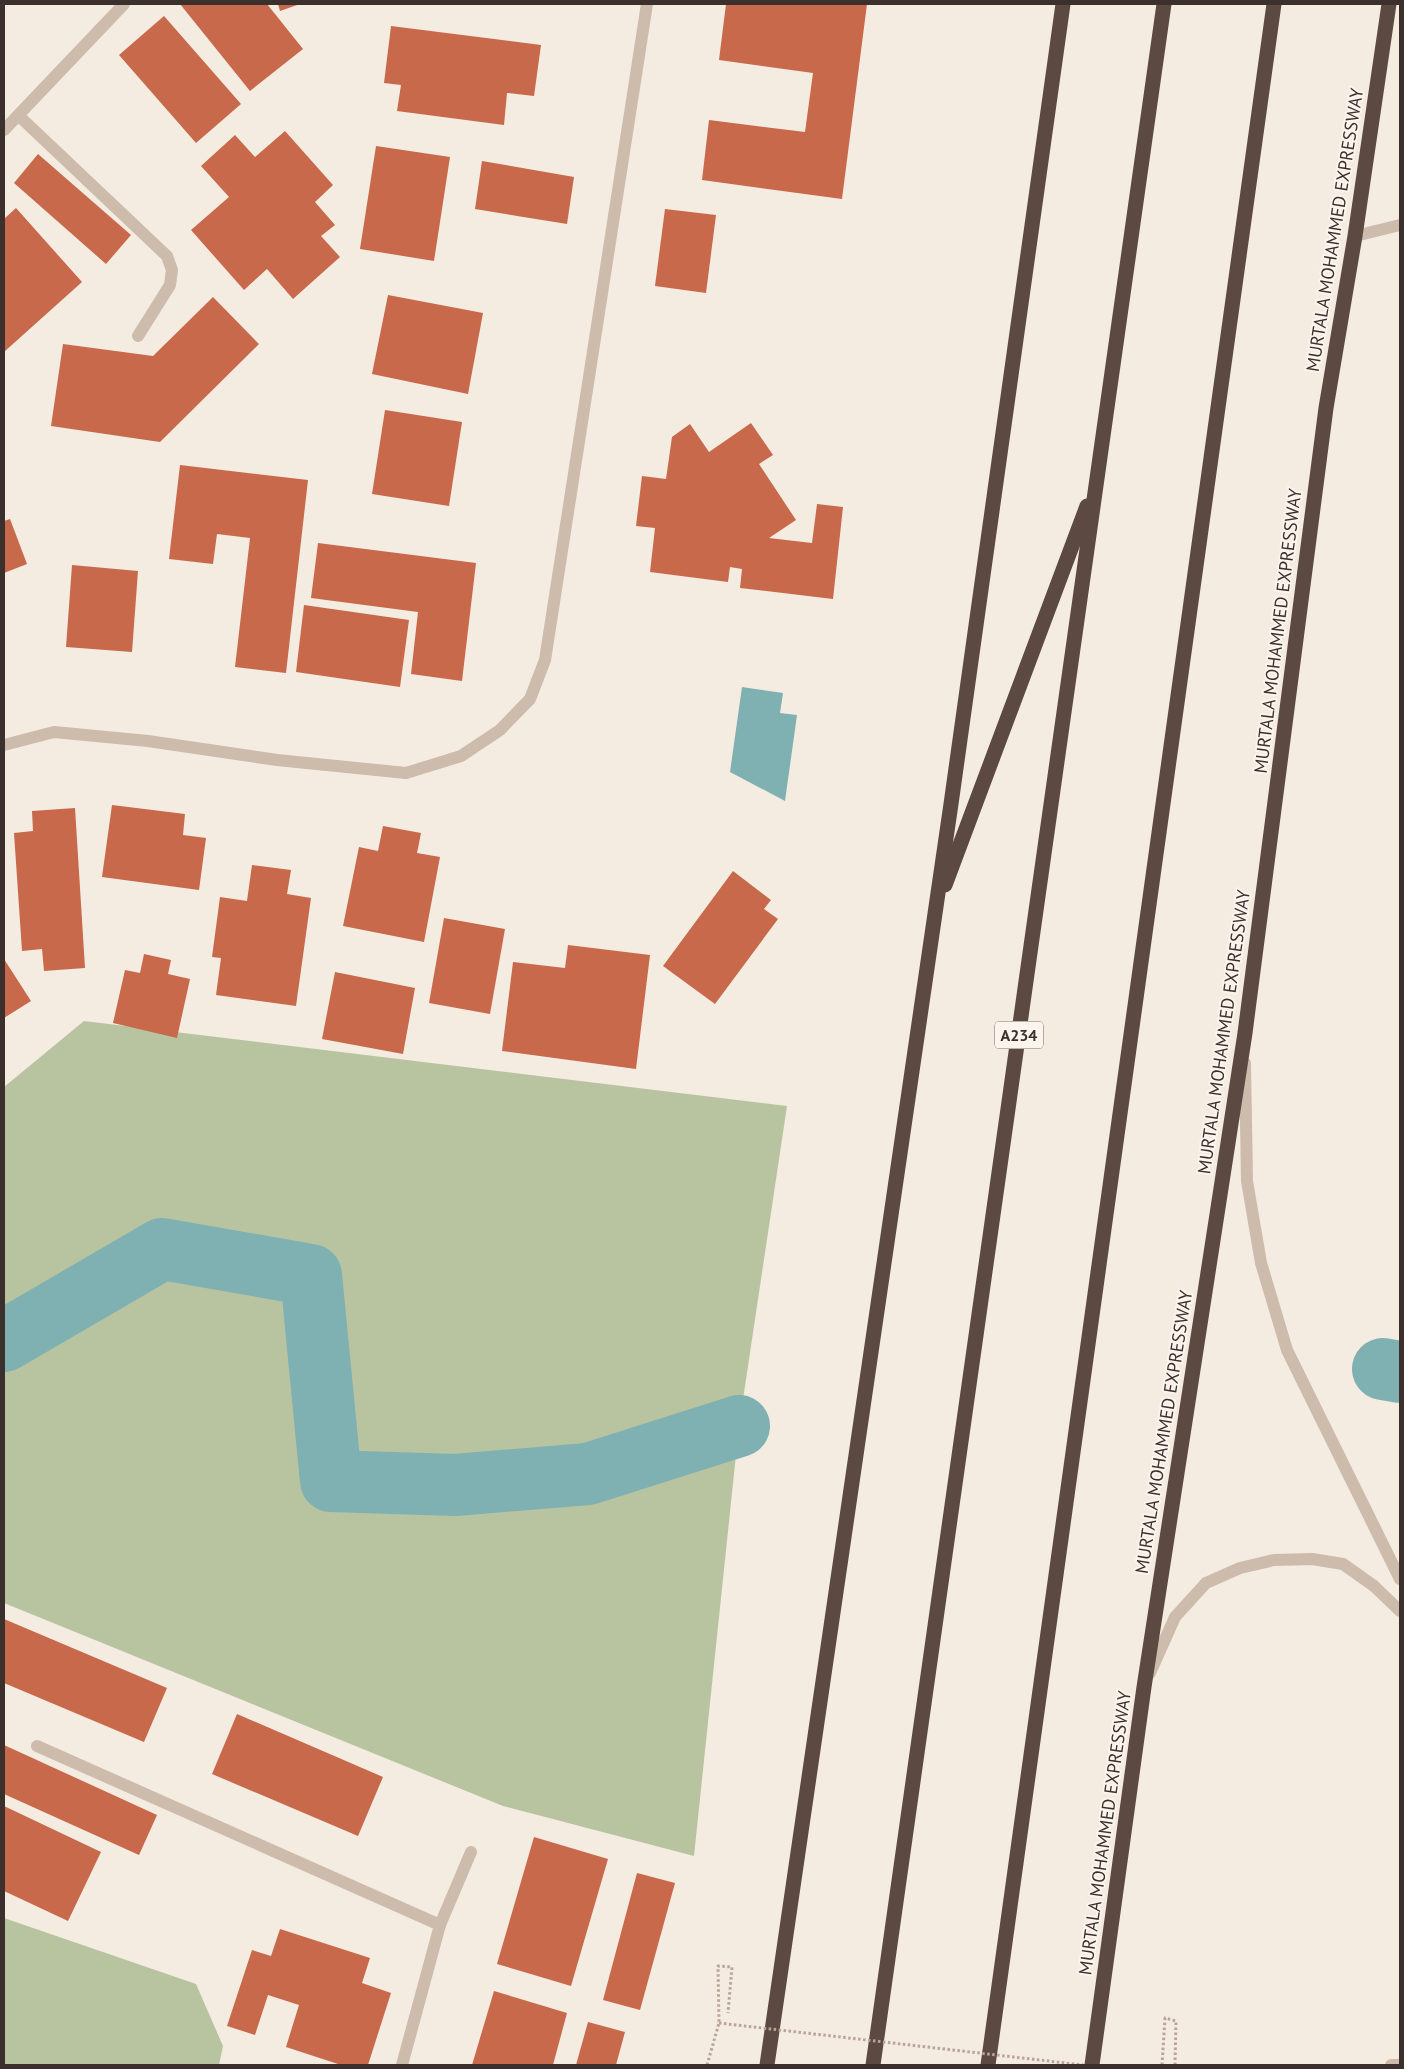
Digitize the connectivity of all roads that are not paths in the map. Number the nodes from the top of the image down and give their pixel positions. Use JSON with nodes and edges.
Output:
{"nodes":[{"id":1,"x":124,"y":4,"type":"edge"},
{"id":2,"x":647,"y":4,"type":"edge"},
{"id":3,"x":1064,"y":4,"type":"edge"},
{"id":4,"x":1164,"y":4,"type":"edge"},
{"id":5,"x":1274,"y":4,"type":"edge"},
{"id":6,"x":1389,"y":4,"type":"edge"},
{"id":7,"x":18,"y":116,"type":"junction"},
{"id":8,"x":4,"y":130,"type":"edge"},
{"id":9,"x":1400,"y":225,"type":"edge"},
{"id":10,"x":1355,"y":236,"type":"junction"},
{"id":11,"x":138,"y":336,"type":"dead end"},
{"id":12,"x":1097,"y":479,"type":"junction"},
{"id":13,"x":4,"y":745,"type":"edge"},
{"id":14,"x":935,"y":914,"type":"junction"},
{"id":15,"x":1245,"y":1033,"type":"junction"},
{"id":16,"x":1400,"y":1579,"type":"edge"},
{"id":17,"x":1400,"y":1612,"type":"edge"},
{"id":18,"x":1144,"y":1687,"type":"junction"},
{"id":19,"x":37,"y":1746,"type":"dead end"},
{"id":20,"x":471,"y":1852,"type":"dead end"},
{"id":21,"x":440,"y":1925,"type":"junction"},
{"id":22,"x":402,"y":2065,"type":"edge"},
{"id":23,"x":767,"y":2065,"type":"edge"},
{"id":24,"x":873,"y":2065,"type":"edge"},
{"id":25,"x":988,"y":2065,"type":"edge"},
{"id":26,"x":1092,"y":2065,"type":"edge"},
{"id":27,"x":1391,"y":2065,"type":"edge"},
{"id":28,"x":1400,"y":2065,"type":"edge"}],
"edges":[{"from":1,"to":7,"type":"street"},
{"from":2,"to":13,"type":"street"},
{"from":3,"to":14,"type":"highway"},
{"from":4,"to":12,"type":"highway","number":"A234"},
{"from":5,"to":25,"type":"highway"},
{"from":6,"to":10,"type":"highway","name":"MURTALA MOHAMMED EXPRESSWAY"},
{"from":7,"to":8,"type":"street"},
{"from":7,"to":11,"type":"street"},
{"from":9,"to":10,"type":"street"},
{"from":10,"to":15,"type":"highway","name":"MURTALA MOHAMMED EXPRESSWAY"},
{"from":12,"to":14,"type":"highway"},
{"from":12,"to":24,"type":"highway","number":"A234"},
{"from":14,"to":23,"type":"highway"},
{"from":15,"to":16,"type":"street"},
{"from":15,"to":18,"type":"highway","name":"MURTALA MOHAMMED EXPRESSWAY"},
{"from":17,"to":18,"type":"street"},
{"from":18,"to":26,"type":"highway","name":"MURTALA MOHAMMED EXPRESSWAY"},
{"from":19,"to":21,"type":"street"},
{"from":20,"to":21,"type":"street"},
{"from":21,"to":22,"type":"street"},
{"from":27,"to":28,"type":"street"}]}
